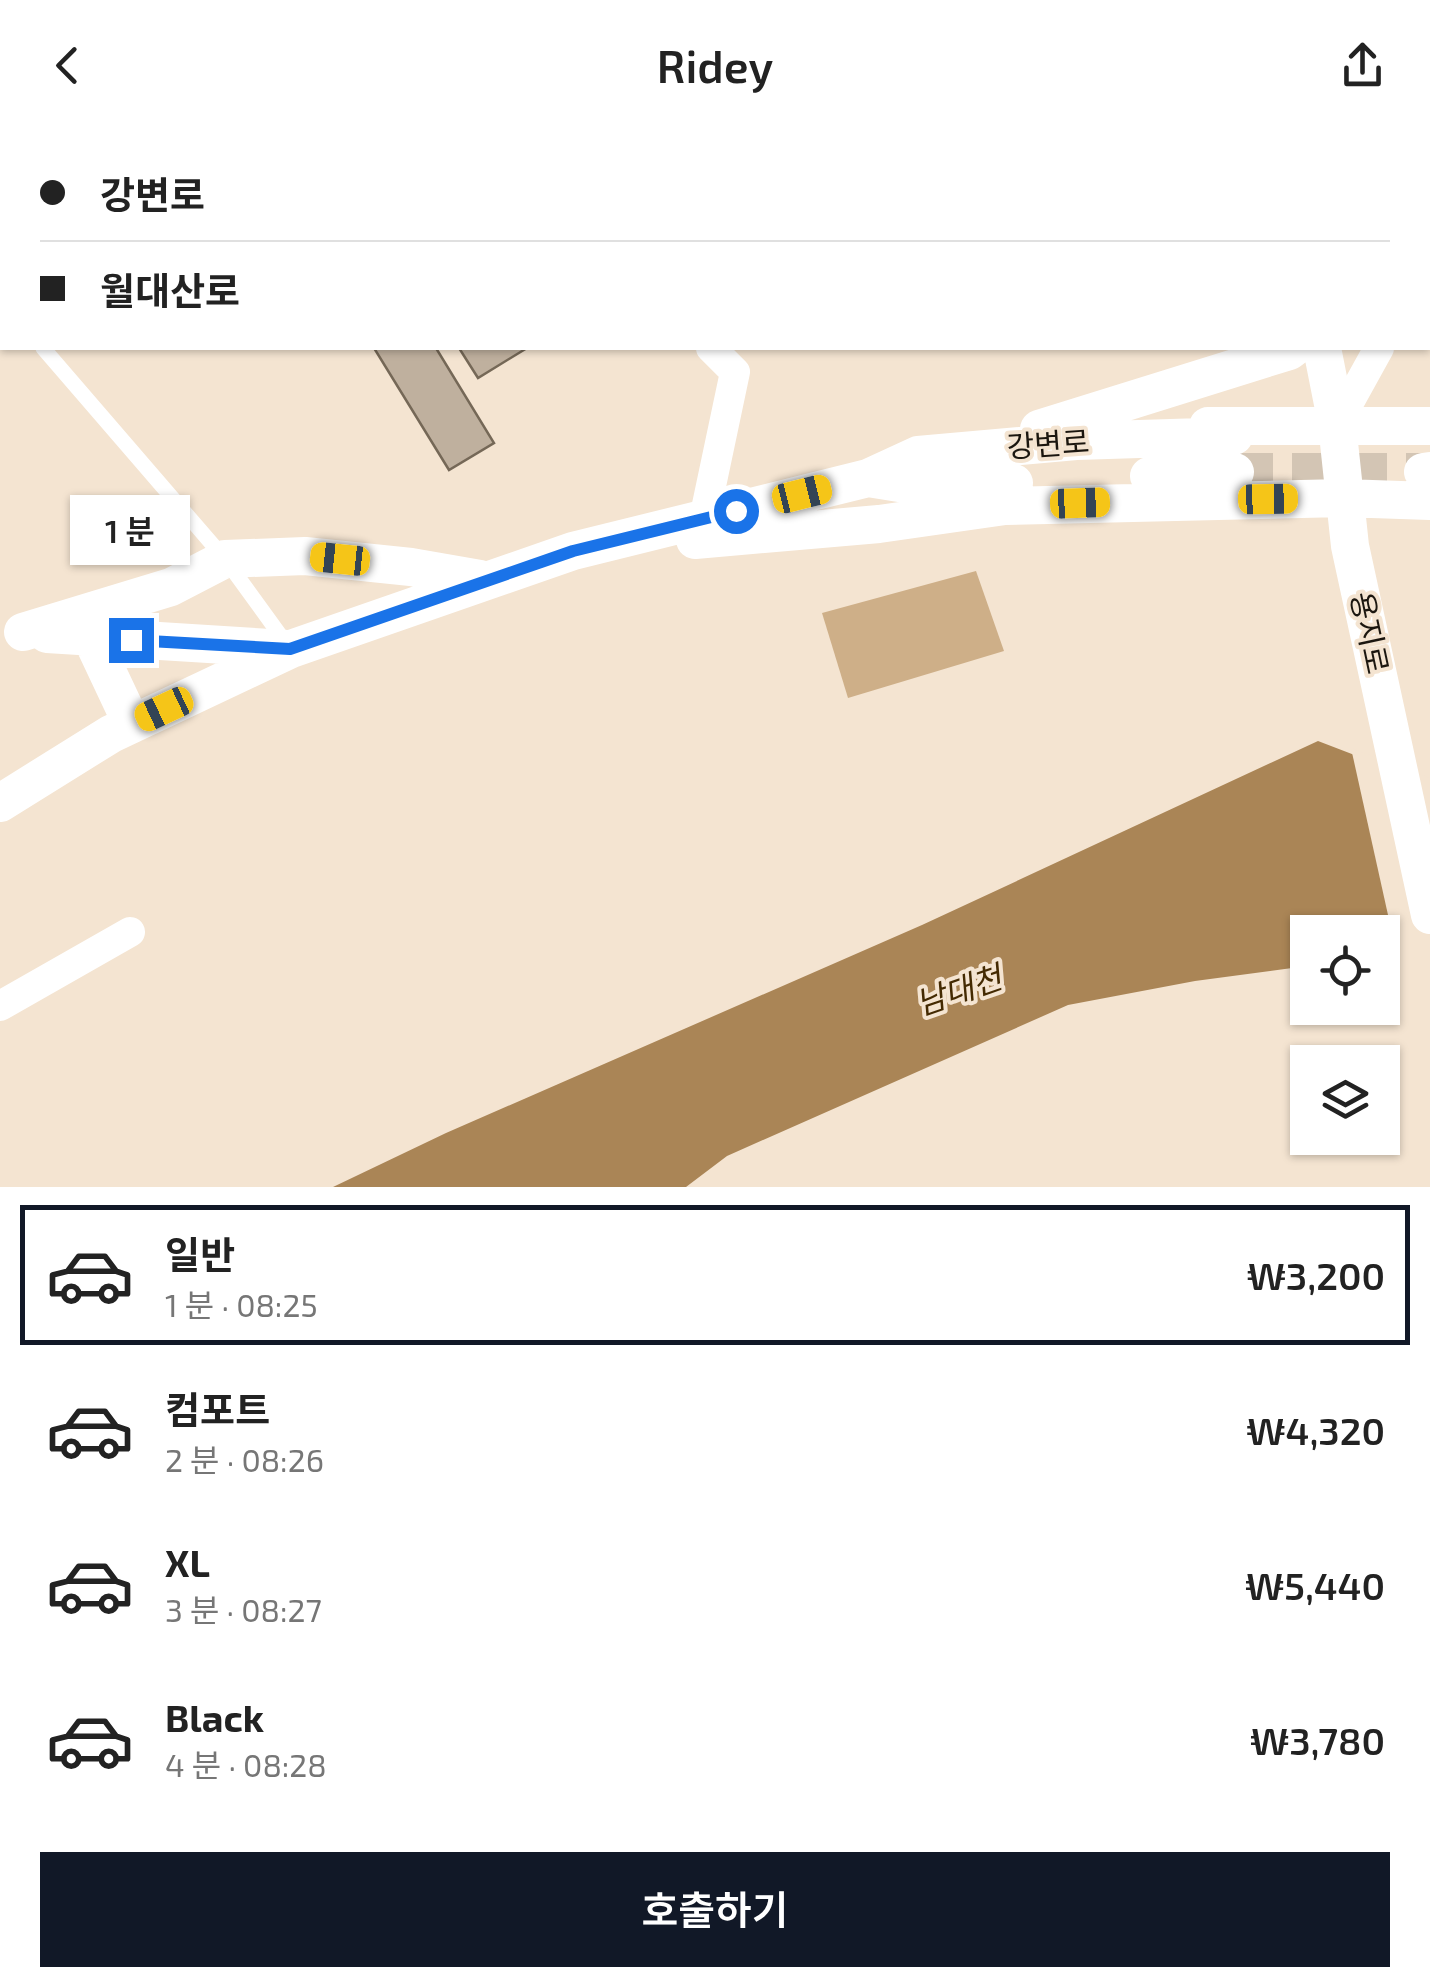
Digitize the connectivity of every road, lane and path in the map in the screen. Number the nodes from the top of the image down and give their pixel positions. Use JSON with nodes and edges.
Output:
{"nodes":[{"id":1,"x":45,"y":350,"type":"edge"},
{"id":2,"x":714,"y":350,"type":"edge"},
{"id":3,"x":1290,"y":350,"type":"edge"},
{"id":4,"x":1322,"y":350,"type":"edge"},
{"id":5,"x":1379,"y":350,"type":"edge"},
{"id":6,"x":1336,"y":424,"type":"junction"},
{"id":7,"x":1043,"y":429,"type":"junction"},
{"id":8,"x":1235,"y":454,"type":"tunnel mouth"},
{"id":9,"x":1427,"y":458,"type":"edge"},
{"id":10,"x":1344,"y":498,"type":"junction"},
{"id":11,"x":704,"y":519,"type":"junction"},
{"id":12,"x":573,"y":551,"type":"junction"},
{"id":13,"x":225,"y":559,"type":"junction"},
{"id":14,"x":485,"y":579,"type":"junction"},
{"id":15,"x":12,"y":630,"type":"edge"},
{"id":16,"x":92,"y":637,"type":"junction"},
{"id":17,"x":290,"y":649,"type":"junction"},
{"id":18,"x":132,"y":724,"type":"junction"},
{"id":19,"x":0,"y":803,"type":"edge"},
{"id":20,"x":1430,"y":915,"type":"edge"},
{"id":21,"x":130,"y":932,"type":"dead end"},
{"id":22,"x":0,"y":1006,"type":"edge"}],
"edges":[{"from":1,"to":13,"type":"lane"},
{"from":2,"to":11,"type":"street"},
{"from":3,"to":7,"type":"street"},
{"from":4,"to":6,"type":"street","name":"용지로"},
{"from":5,"to":6,"type":"street"},
{"from":6,"to":7,"type":"street"},
{"from":6,"to":9,"type":"street"},
{"from":6,"to":10,"type":"street","name":"용지로"},
{"from":7,"to":11,"type":"street"},
{"from":8,"to":11,"type":"street","name":"강변로"},
{"from":9,"to":10,"type":"street"},
{"from":10,"to":12,"type":"street"},
{"from":10,"to":20,"type":"street","name":"용지로"},
{"from":11,"to":12,"type":"street","name":"강변로"},
{"from":12,"to":14,"type":"street","name":"강변로"},
{"from":13,"to":14,"type":"street"},
{"from":13,"to":15,"type":"street"},
{"from":13,"to":17,"type":"lane"},
{"from":14,"to":17,"type":"street","name":"강변로"},
{"from":15,"to":16,"type":"street"},
{"from":16,"to":17,"type":"street"},
{"from":16,"to":18,"type":"street"},
{"from":17,"to":18,"type":"street","name":"강변로"},
{"from":18,"to":19,"type":"street","name":"강변로"},
{"from":21,"to":22,"type":"street"}]}
